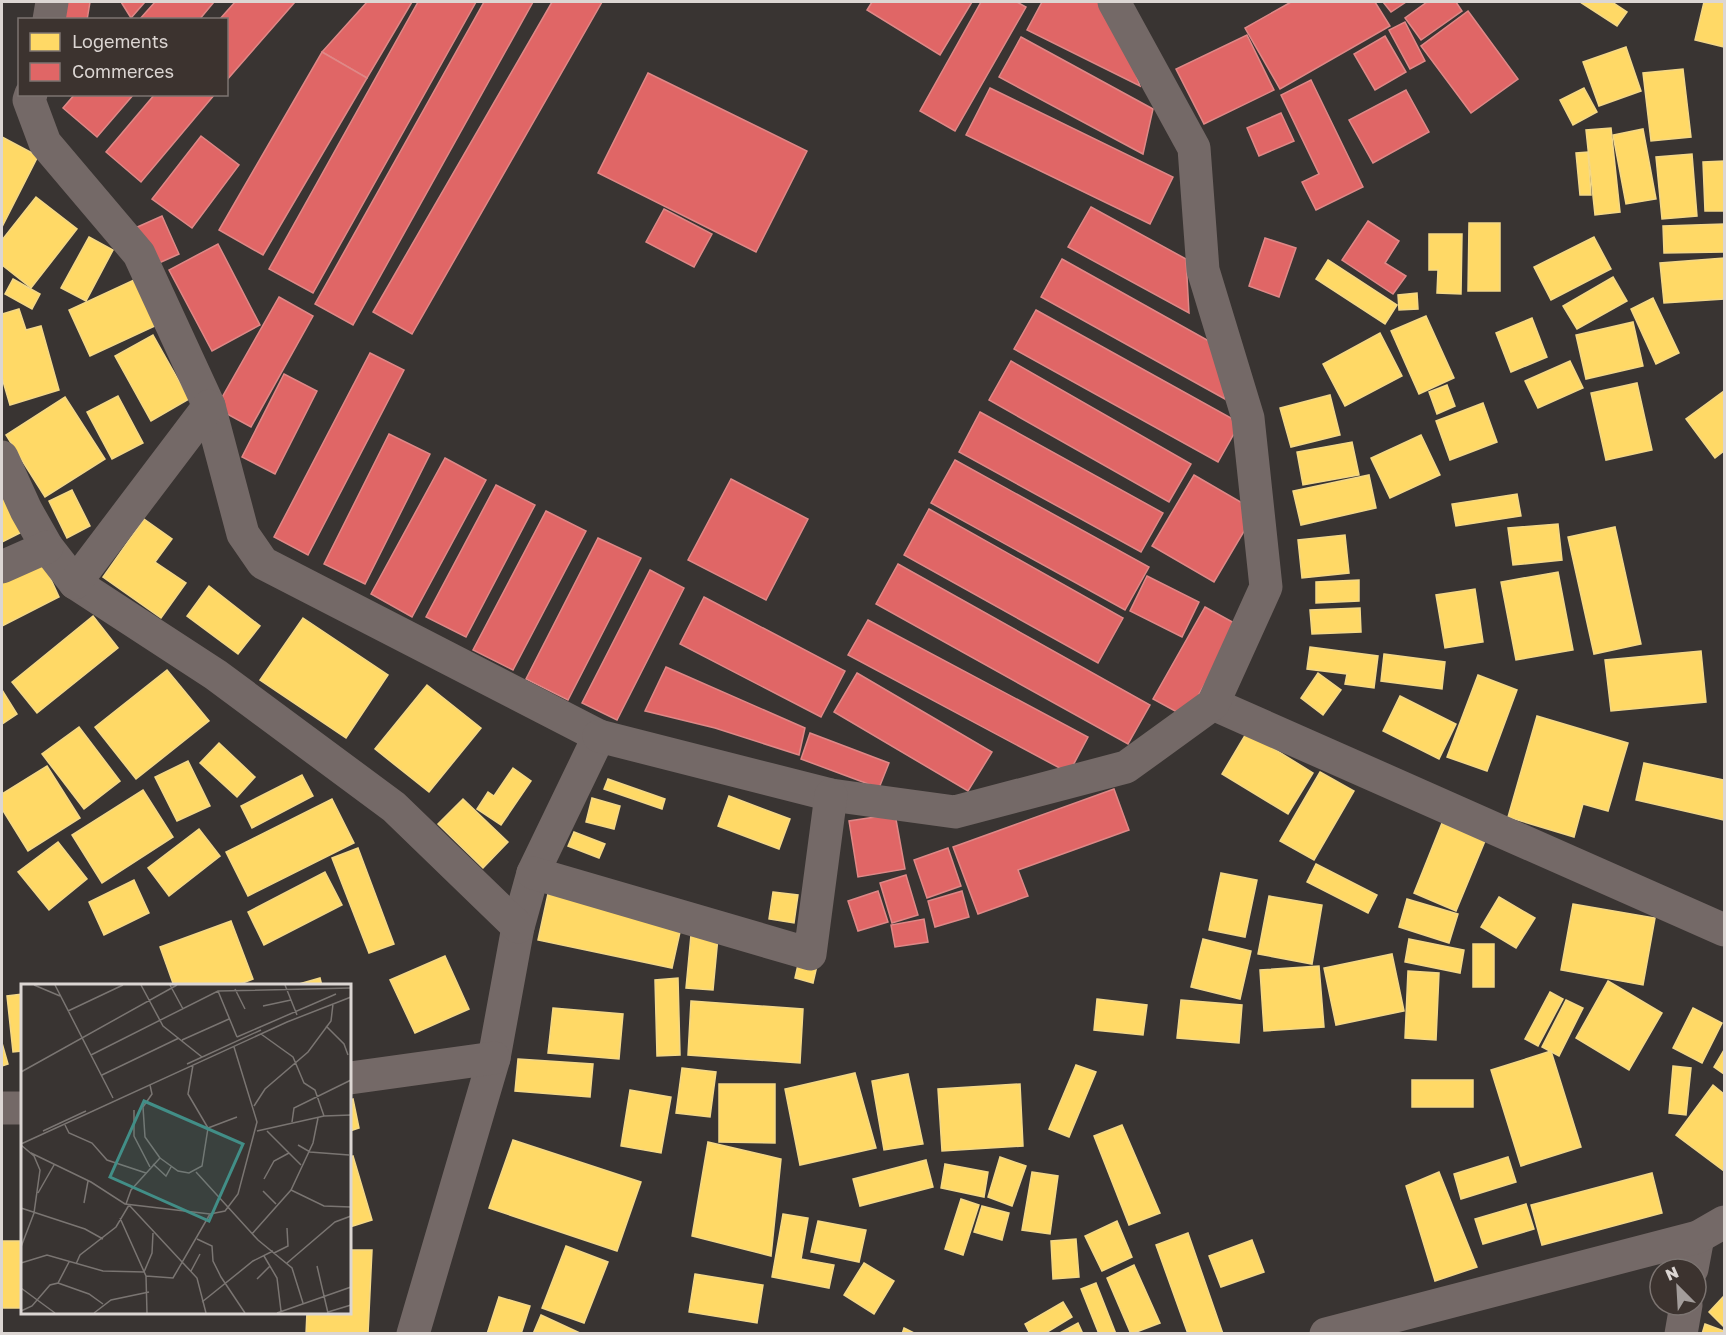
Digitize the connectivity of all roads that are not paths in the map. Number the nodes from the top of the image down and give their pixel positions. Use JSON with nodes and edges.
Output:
{"nodes":[{"id":1,"x":52,"y":2,"type":"edge"},
{"id":2,"x":1114,"y":2,"type":"edge"},
{"id":3,"x":49,"y":18,"type":"edge"},
{"id":4,"x":30,"y":96,"type":"edge"},
{"id":5,"x":209,"y":406,"type":"junction"},
{"id":6,"x":2,"y":457,"type":"edge"},
{"id":7,"x":47,"y":546,"type":"junction"},
{"id":8,"x":2,"y":567,"type":"edge"},
{"id":9,"x":75,"y":583,"type":"junction"},
{"id":10,"x":1213,"y":704,"type":"junction"},
{"id":11,"x":599,"y":736,"type":"junction"},
{"id":12,"x":831,"y":795,"type":"junction"},
{"id":13,"x":533,"y":873,"type":"junction"},
{"id":14,"x":518,"y":927,"type":"junction"},
{"id":15,"x":1725,"y":930,"type":"edge"},
{"id":16,"x":494,"y":1058,"type":"junction"},
{"id":17,"x":351,"y":1078,"type":"edge"},
{"id":18,"x":2,"y":1108,"type":"edge"},
{"id":19,"x":21,"y":1108,"type":"edge"},
{"id":20,"x":1711,"y":1230,"type":"edge"},
{"id":21,"x":1698,"y":1257,"type":"edge"},
{"id":22,"x":1684,"y":1317,"type":"edge"},
{"id":23,"x":413,"y":1334,"type":"edge"},
{"id":24,"x":1326,"y":1334,"type":"edge"},
{"id":25,"x":1681,"y":1334,"type":"edge"}],
"edges":[{"from":1,"to":3,"type":"street"},
{"from":2,"to":10,"type":"street"},
{"from":4,"to":5,"type":"street"},
{"from":5,"to":9,"type":"street"},
{"from":5,"to":11,"type":"street"},
{"from":6,"to":7,"type":"street"},
{"from":7,"to":8,"type":"street"},
{"from":7,"to":9,"type":"street"},
{"from":9,"to":14,"type":"street"},
{"from":10,"to":12,"type":"street"},
{"from":10,"to":15,"type":"street"},
{"from":11,"to":12,"type":"street"},
{"from":11,"to":13,"type":"street"},
{"from":12,"to":13,"type":"street"},
{"from":13,"to":14,"type":"street"},
{"from":14,"to":16,"type":"street"},
{"from":16,"to":17,"type":"street"},
{"from":16,"to":23,"type":"street"},
{"from":18,"to":19,"type":"street"},
{"from":20,"to":21,"type":"street"},
{"from":20,"to":24,"type":"street"},
{"from":22,"to":25,"type":"street"}]}
